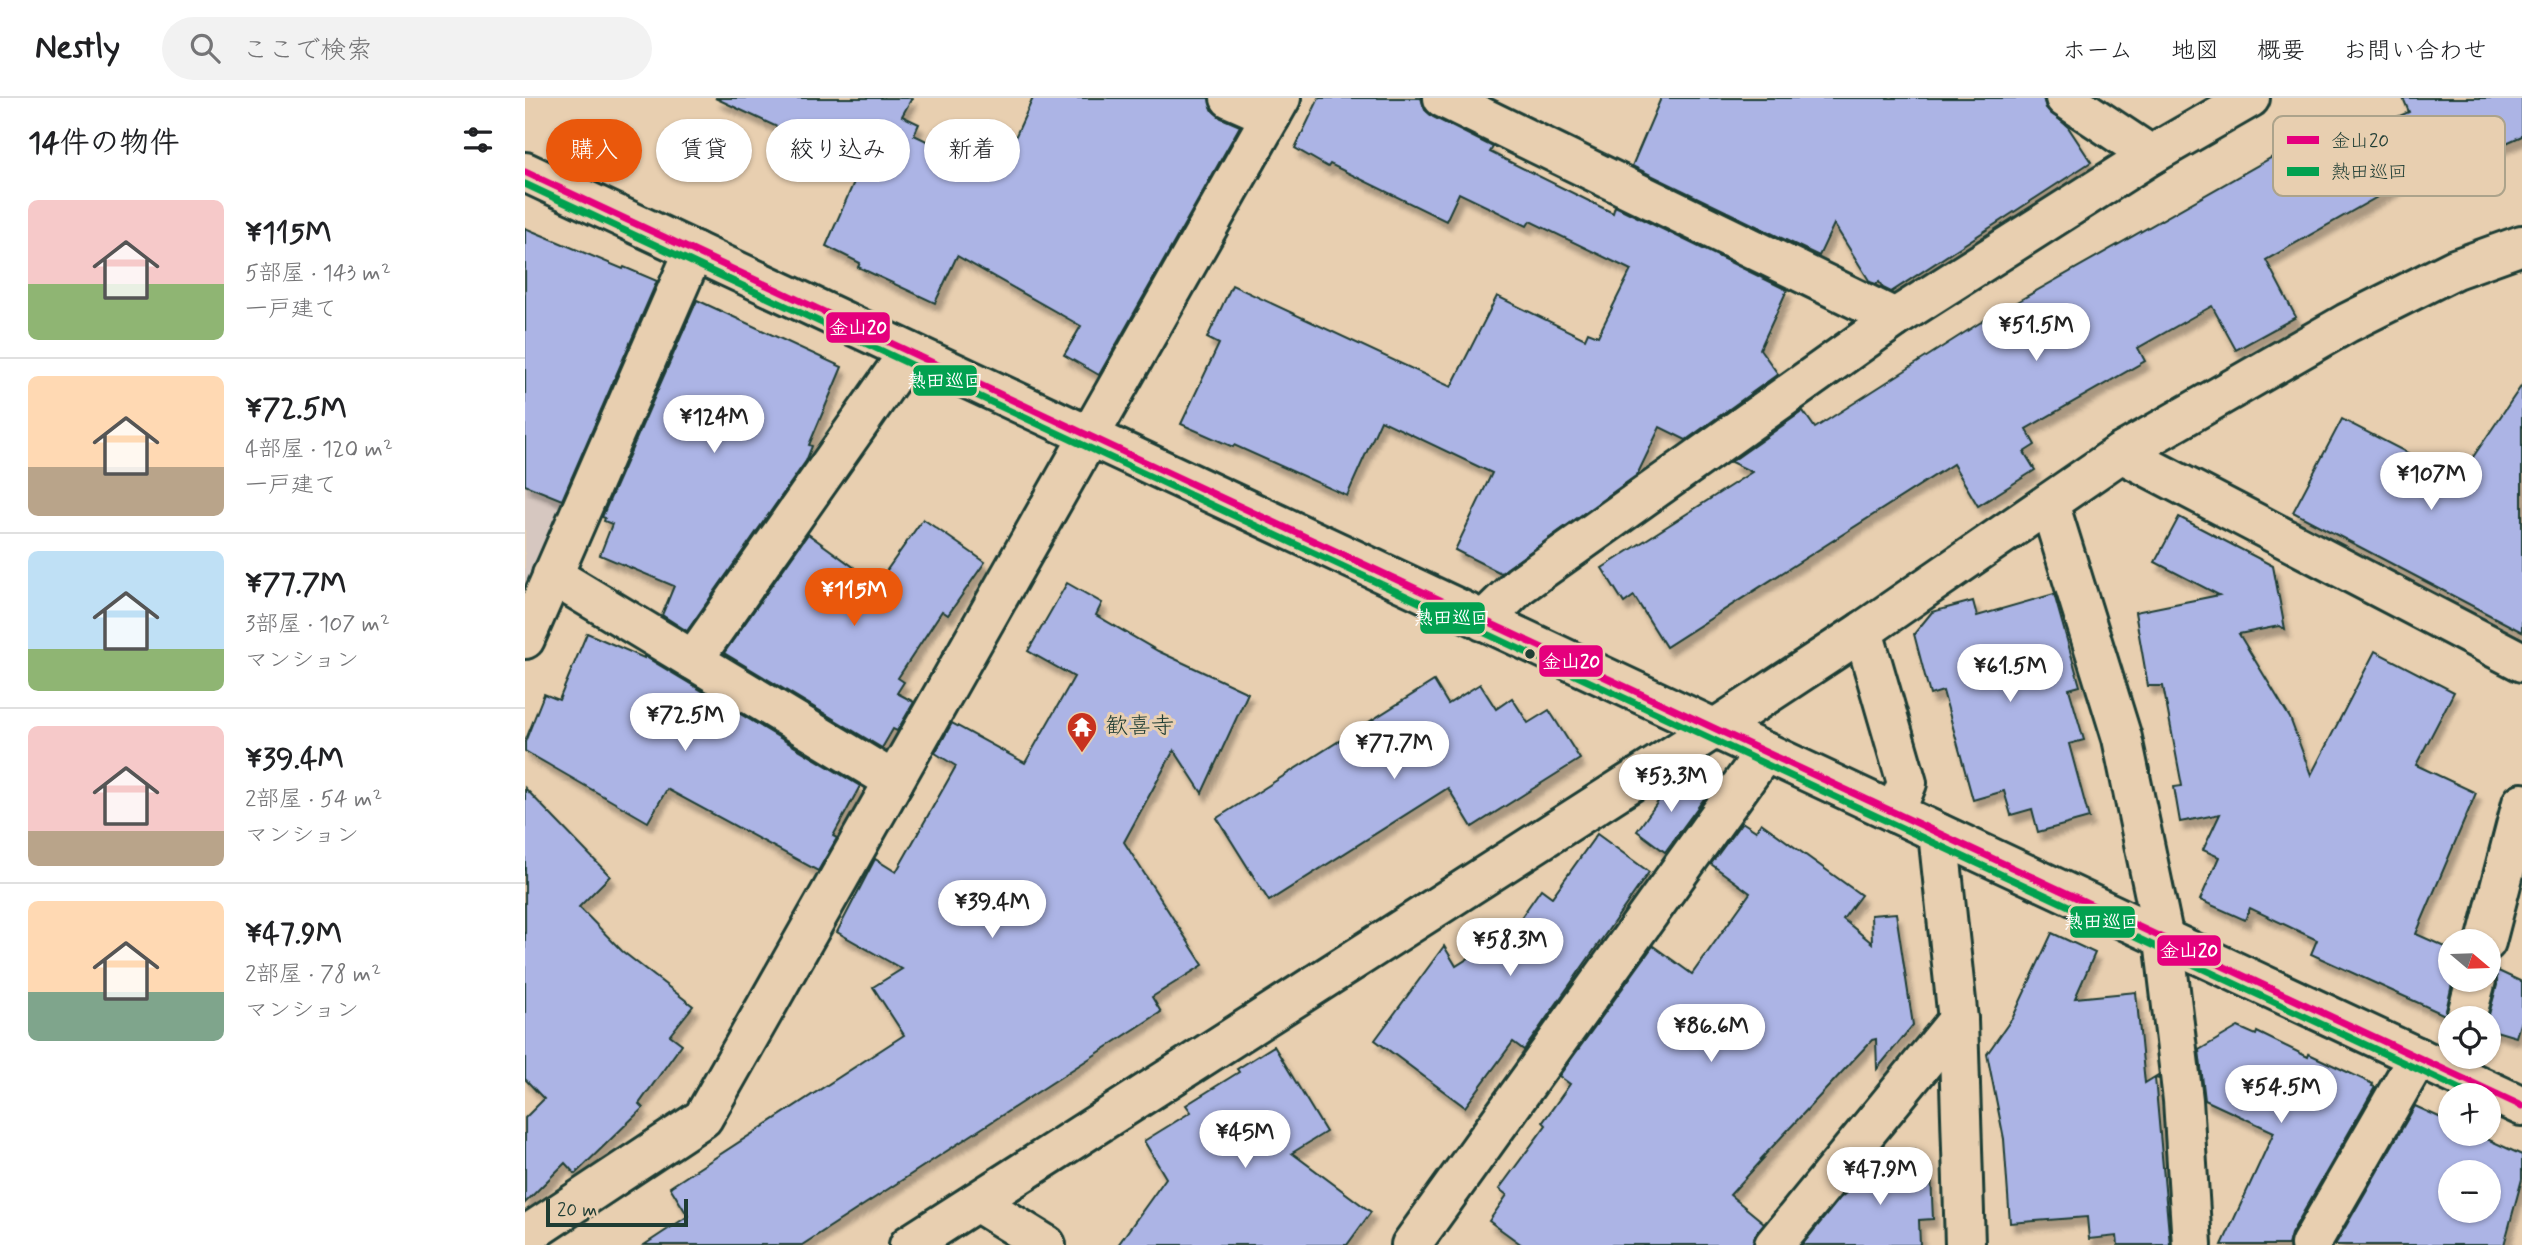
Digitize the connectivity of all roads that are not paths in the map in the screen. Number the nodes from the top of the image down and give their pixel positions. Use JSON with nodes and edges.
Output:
{"nodes":[{"id":1,"x":1230,"y":98,"type":"edge"},
{"id":2,"x":1443,"y":98,"type":"edge"},
{"id":3,"x":2065,"y":98,"type":"edge"},
{"id":4,"x":2250,"y":98,"type":"edge"},
{"id":5,"x":1276,"y":107,"type":"edge"},
{"id":6,"x":2151,"y":155,"type":"junction"},
{"id":7,"x":525,"y":172,"type":"edge"},
{"id":8,"x":2522,"y":245,"type":"edge"},
{"id":9,"x":694,"y":251,"type":"junction"},
{"id":10,"x":1895,"y":318,"type":"junction"},
{"id":11,"x":909,"y":352,"type":"junction"},
{"id":12,"x":1089,"y":436,"type":"junction"},
{"id":13,"x":2121,"y":453,"type":"junction"},
{"id":14,"x":2049,"y":503,"type":"junction"},
{"id":15,"x":552,"y":575,"type":"junction"},
{"id":16,"x":1483,"y":621,"type":"junction"},
{"id":17,"x":1863,"y":631,"type":"junction"},
{"id":18,"x":525,"y":639,"type":"edge"},
{"id":19,"x":693,"y":660,"type":"junction"},
{"id":20,"x":2522,"y":662,"type":"edge"},
{"id":21,"x":1714,"y":729,"type":"junction"},
{"id":22,"x":1765,"y":752,"type":"junction"},
{"id":23,"x":894,"y":781,"type":"junction"},
{"id":24,"x":2522,"y":803,"type":"edge"},
{"id":25,"x":1895,"y":813,"type":"junction"},
{"id":26,"x":1938,"y":833,"type":"junction"},
{"id":27,"x":2489,"y":929,"type":"edge"},
{"id":28,"x":2164,"y":939,"type":"junction"},
{"id":29,"x":1958,"y":1020,"type":"junction"},
{"id":30,"x":2438,"y":1061,"type":"edge"},
{"id":31,"x":2438,"y":1069,"type":"edge"},
{"id":32,"x":2453,"y":1069,"type":"edge"},
{"id":33,"x":2522,"y":1106,"type":"edge"},
{"id":34,"x":977,"y":1202,"type":"junction"},
{"id":35,"x":528,"y":1229,"type":"edge"},
{"id":36,"x":909,"y":1245,"type":"edge"},
{"id":37,"x":1046,"y":1245,"type":"edge"},
{"id":38,"x":1411,"y":1245,"type":"edge"},
{"id":39,"x":1774,"y":1245,"type":"edge"},
{"id":40,"x":1965,"y":1245,"type":"edge"},
{"id":41,"x":2192,"y":1245,"type":"edge"},
{"id":42,"x":2310,"y":1245,"type":"edge"}],
"edges":[{"from":1,"to":5,"type":"street"},
{"from":2,"to":10,"type":"street"},
{"from":3,"to":6,"type":"street"},
{"from":4,"to":6,"type":"street"},
{"from":5,"to":12,"type":"street"},
{"from":6,"to":10,"type":"street"},
{"from":7,"to":9,"type":"street"},
{"from":8,"to":13,"type":"street"},
{"from":9,"to":11,"type":"street"},
{"from":9,"to":15,"type":"street"},
{"from":10,"to":16,"type":"street"},
{"from":11,"to":12,"type":"street"},
{"from":11,"to":19,"type":"street"},
{"from":12,"to":16,"type":"street"},
{"from":12,"to":23,"type":"street"},
{"from":13,"to":14,"type":"street"},
{"from":13,"to":20,"type":"street"},
{"from":14,"to":17,"type":"street"},
{"from":14,"to":28,"type":"street"},
{"from":15,"to":18,"type":"street"},
{"from":15,"to":19,"type":"street"},
{"from":16,"to":21,"type":"street"},
{"from":17,"to":21,"type":"street"},
{"from":17,"to":25,"type":"street"},
{"from":19,"to":23,"type":"street"},
{"from":21,"to":22,"type":"street"},
{"from":21,"to":34,"type":"street"},
{"from":22,"to":25,"type":"street"},
{"from":22,"to":38,"type":"street"},
{"from":23,"to":35,"type":"street"},
{"from":24,"to":27,"type":"street"},
{"from":25,"to":26,"type":"street"},
{"from":26,"to":28,"type":"street"},
{"from":26,"to":29,"type":"street"},
{"from":28,"to":30,"type":"street"},
{"from":28,"to":41,"type":"street"},
{"from":29,"to":39,"type":"street"},
{"from":29,"to":40,"type":"street"},
{"from":31,"to":42,"type":"street"},
{"from":32,"to":33,"type":"street"},
{"from":34,"to":36,"type":"street"},
{"from":34,"to":37,"type":"street"}]}
